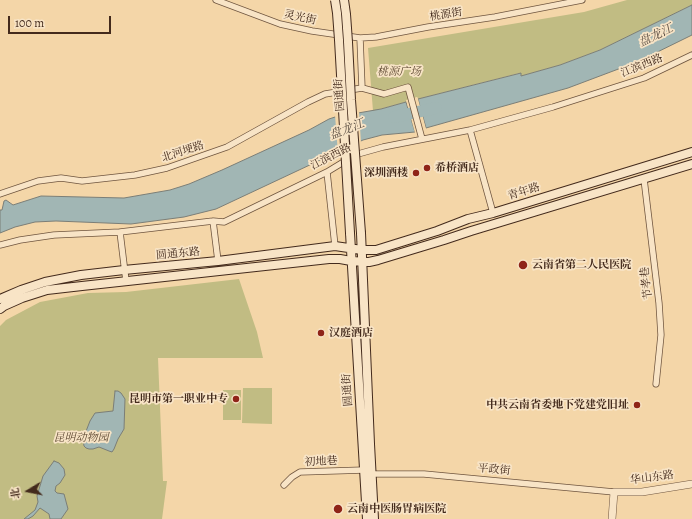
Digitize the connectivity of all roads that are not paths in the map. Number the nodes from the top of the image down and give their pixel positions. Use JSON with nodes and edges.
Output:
{"nodes":[{"id":1,"x":216,"y":0,"type":"edge"},
{"id":2,"x":335,"y":0,"type":"edge"},
{"id":3,"x":344,"y":0,"type":"edge"},
{"id":4,"x":582,"y":0,"type":"edge"},
{"id":5,"x":360,"y":38,"type":"junction"},
{"id":6,"x":692,"y":55,"type":"edge"},
{"id":7,"x":362,"y":88,"type":"junction"},
{"id":8,"x":470,"y":130,"type":"junction"},
{"id":9,"x":422,"y":139,"type":"junction"},
{"id":10,"x":692,"y":152,"type":"edge"},
{"id":11,"x":692,"y":164,"type":"edge"},
{"id":12,"x":327,"y":172,"type":"junction"},
{"id":13,"x":644,"y":179,"type":"junction"},
{"id":14,"x":0,"y":194,"type":"edge"},
{"id":15,"x":493,"y":213,"type":"junction"},
{"id":16,"x":213,"y":221,"type":"junction"},
{"id":17,"x":120,"y":232,"type":"junction"},
{"id":18,"x":0,"y":245,"type":"edge"},
{"id":19,"x":335,"y":246,"type":"junction"},
{"id":20,"x":351,"y":249,"type":"junction"},
{"id":21,"x":362,"y":250,"type":"junction"},
{"id":22,"x":218,"y":261,"type":"junction"},
{"id":23,"x":351,"y":261,"type":"junction"},
{"id":24,"x":362,"y":262,"type":"junction"},
{"id":25,"x":124,"y":270,"type":"junction"},
{"id":26,"x":126,"y":281,"type":"junction"},
{"id":27,"x":0,"y":299,"type":"edge"},
{"id":28,"x":0,"y":309,"type":"edge"},
{"id":29,"x":656,"y":384,"type":"dead end"},
{"id":30,"x":364,"y":470,"type":"junction"},
{"id":31,"x":372,"y":474,"type":"junction"},
{"id":32,"x":692,"y":484,"type":"edge"},
{"id":33,"x":284,"y":485,"type":"dead end"},
{"id":34,"x":614,"y":492,"type":"junction"},
{"id":35,"x":367,"y":519,"type":"edge"},
{"id":36,"x":374,"y":519,"type":"edge"},
{"id":37,"x":612,"y":519,"type":"edge"}],
"edges":[{"from":1,"to":5,"type":"street","name":"灵光街"},
{"from":2,"to":20,"type":"main road","name":"园通街","bridge":true},
{"from":3,"to":21,"type":"main road","name":"园通街","bridge":true},
{"from":4,"to":5,"type":"street","name":"桃源街"},
{"from":5,"to":7,"type":"street"},
{"from":6,"to":8,"type":"street","name":"江滨西路"},
{"from":7,"to":9,"type":"street"},
{"from":7,"to":14,"type":"street","name":"北河埂路"},
{"from":8,"to":9,"type":"street","name":"江滨西路"},
{"from":8,"to":15,"type":"street"},
{"from":9,"to":12,"type":"street","name":"江滨西路"},
{"from":10,"to":15,"type":"main road","name":"青年路"},
{"from":11,"to":13,"type":"main road","name":"青年路"},
{"from":12,"to":16,"type":"street","name":"江滨西路"},
{"from":12,"to":19,"type":"street"},
{"from":13,"to":24,"type":"main road","name":"青年路"},
{"from":13,"to":29,"type":"street","name":"节孝巷"},
{"from":15,"to":21,"type":"main road","name":"青年路"},
{"from":16,"to":17,"type":"street","name":"江滨西路"},
{"from":16,"to":22,"type":"street"},
{"from":17,"to":18,"type":"street","name":"江滨西路"},
{"from":17,"to":25,"type":"street"},
{"from":19,"to":20,"type":"main road","name":"圆通东路"},
{"from":19,"to":22,"type":"main road","name":"圆通东路"},
{"from":20,"to":21,"type":"main road","name":"圆通东路"},
{"from":20,"to":23,"type":"main road","name":"园通街"},
{"from":21,"to":24,"type":"main road","name":"园通街"},
{"from":22,"to":25,"type":"main road","name":"圆通东路"},
{"from":23,"to":24,"type":"main road","name":"圆通东路"},
{"from":23,"to":26,"type":"main road","name":"圆通东路"},
{"from":23,"to":30,"type":"main road","name":"圆通街"},
{"from":24,"to":31,"type":"main road","name":"圆通街"},
{"from":25,"to":26,"type":"street"},
{"from":25,"to":27,"type":"main road","name":"圆通东路"},
{"from":26,"to":28,"type":"main road","name":"圆通东路"},
{"from":30,"to":33,"type":"street","name":"初地巷"},
{"from":30,"to":35,"type":"main road","name":"圆通街"},
{"from":31,"to":34,"type":"street","name":"平政街"},
{"from":31,"to":36,"type":"main road","name":"圆通街"},
{"from":32,"to":34,"type":"street","name":"华山东路"},
{"from":34,"to":37,"type":"street"}]}
